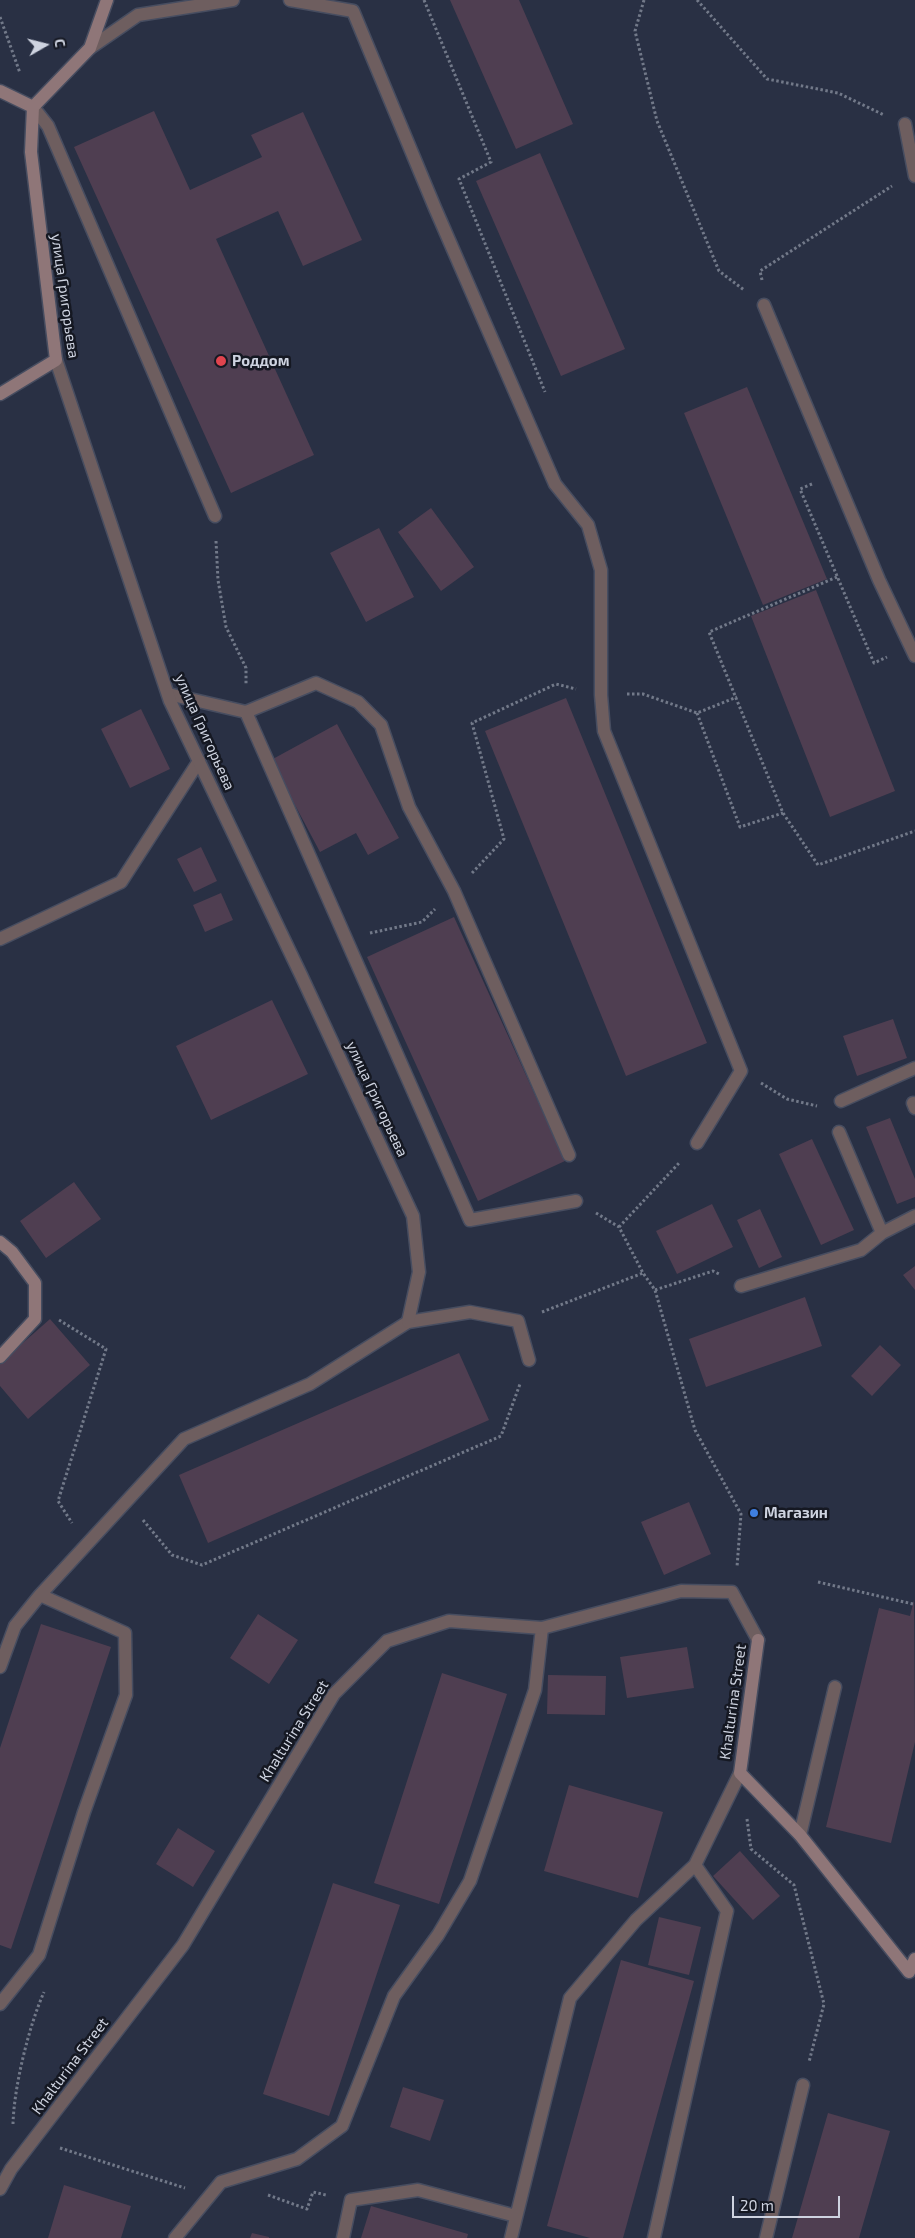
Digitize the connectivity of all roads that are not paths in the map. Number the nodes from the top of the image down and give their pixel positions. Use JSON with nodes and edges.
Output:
{"nodes":[{"id":1,"x":107,"y":0,"type":"edge"},
{"id":2,"x":233,"y":0,"type":"edge"},
{"id":3,"x":290,"y":0,"type":"edge"},
{"id":4,"x":90,"y":48,"type":"junction"},
{"id":5,"x":0,"y":91,"type":"edge"},
{"id":6,"x":33,"y":107,"type":"junction"},
{"id":7,"x":904,"y":124,"type":"road end"},
{"id":8,"x":914,"y":174,"type":"edge"},
{"id":9,"x":764,"y":305,"type":"road end"},
{"id":10,"x":56,"y":360,"type":"junction"},
{"id":11,"x":0,"y":394,"type":"edge"},
{"id":12,"x":215,"y":516,"type":"road end"},
{"id":13,"x":915,"y":656,"type":"edge"},
{"id":14,"x":168,"y":694,"type":"junction"},
{"id":15,"x":246,"y":712,"type":"junction"},
{"id":16,"x":200,"y":761,"type":"junction"},
{"id":17,"x":0,"y":939,"type":"edge"},
{"id":18,"x":915,"y":1068,"type":"edge"},
{"id":19,"x":841,"y":1101,"type":"road end"},
{"id":20,"x":839,"y":1132,"type":"dead end"},
{"id":21,"x":697,"y":1143,"type":"road end"},
{"id":22,"x":569,"y":1156,"type":"dead end"},
{"id":23,"x":576,"y":1201,"type":"road end"},
{"id":24,"x":915,"y":1216,"type":"edge"},
{"id":25,"x":882,"y":1232,"type":"junction"},
{"id":26,"x":0,"y":1242,"type":"edge"},
{"id":27,"x":741,"y":1286,"type":"road end"},
{"id":28,"x":408,"y":1322,"type":"junction"},
{"id":29,"x":0,"y":1357,"type":"edge"},
{"id":30,"x":529,"y":1360,"type":"road end"},
{"id":31,"x":40,"y":1595,"type":"junction"},
{"id":32,"x":542,"y":1628,"type":"junction"},
{"id":33,"x":0,"y":1668,"type":"edge"},
{"id":34,"x":835,"y":1687,"type":"dead end"},
{"id":35,"x":740,"y":1774,"type":"junction"},
{"id":36,"x":800,"y":1835,"type":"junction"},
{"id":37,"x":695,"y":1865,"type":"junction"},
{"id":38,"x":915,"y":1959,"type":"edge"},
{"id":39,"x":912,"y":1976,"type":"edge"},
{"id":40,"x":0,"y":2004,"type":"edge"},
{"id":41,"x":803,"y":2085,"type":"road end"},
{"id":42,"x":0,"y":2189,"type":"edge"},
{"id":43,"x":516,"y":2216,"type":"junction"},
{"id":44,"x":175,"y":2238,"type":"edge"},
{"id":45,"x":343,"y":2238,"type":"edge"},
{"id":46,"x":510,"y":2238,"type":"edge"},
{"id":47,"x":654,"y":2238,"type":"edge"},
{"id":48,"x":766,"y":2238,"type":"edge"}],
"edges":[{"from":1,"to":4,"type":"street"},
{"from":2,"to":4,"type":"street"},
{"from":3,"to":21,"type":"street"},
{"from":4,"to":6,"type":"street"},
{"from":5,"to":6,"type":"street"},
{"from":6,"to":10,"type":"street","name":"улица Григорьева"},
{"from":6,"to":12,"type":"street"},
{"from":7,"to":8,"type":"street"},
{"from":9,"to":13,"type":"street"},
{"from":10,"to":11,"type":"street"},
{"from":10,"to":14,"type":"street","name":"улица Григорьева"},
{"from":14,"to":15,"type":"street"},
{"from":14,"to":16,"type":"street","name":"улица Григорьева"},
{"from":15,"to":22,"type":"street"},
{"from":15,"to":23,"type":"street"},
{"from":16,"to":17,"type":"street"},
{"from":16,"to":28,"type":"street","name":"улица Григорьева"},
{"from":18,"to":19,"type":"street"},
{"from":20,"to":25,"type":"street"},
{"from":24,"to":25,"type":"street"},
{"from":25,"to":27,"type":"street"},
{"from":26,"to":29,"type":"street"},
{"from":28,"to":30,"type":"street"},
{"from":28,"to":31,"type":"street"},
{"from":31,"to":33,"type":"street"},
{"from":31,"to":40,"type":"street"},
{"from":32,"to":35,"type":"street","name":"Khalturina Street"},
{"from":32,"to":42,"type":"street","name":"Khalturina Street"},
{"from":32,"to":44,"type":"street"},
{"from":34,"to":36,"type":"street"},
{"from":35,"to":36,"type":"street","name":"Khalturina Street"},
{"from":35,"to":37,"type":"street"},
{"from":36,"to":39,"type":"street","name":"Khalturina Street"},
{"from":37,"to":43,"type":"street"},
{"from":37,"to":47,"type":"street"},
{"from":38,"to":39,"type":"street"},
{"from":41,"to":48,"type":"street"},
{"from":43,"to":45,"type":"street"},
{"from":43,"to":46,"type":"street"}]}
